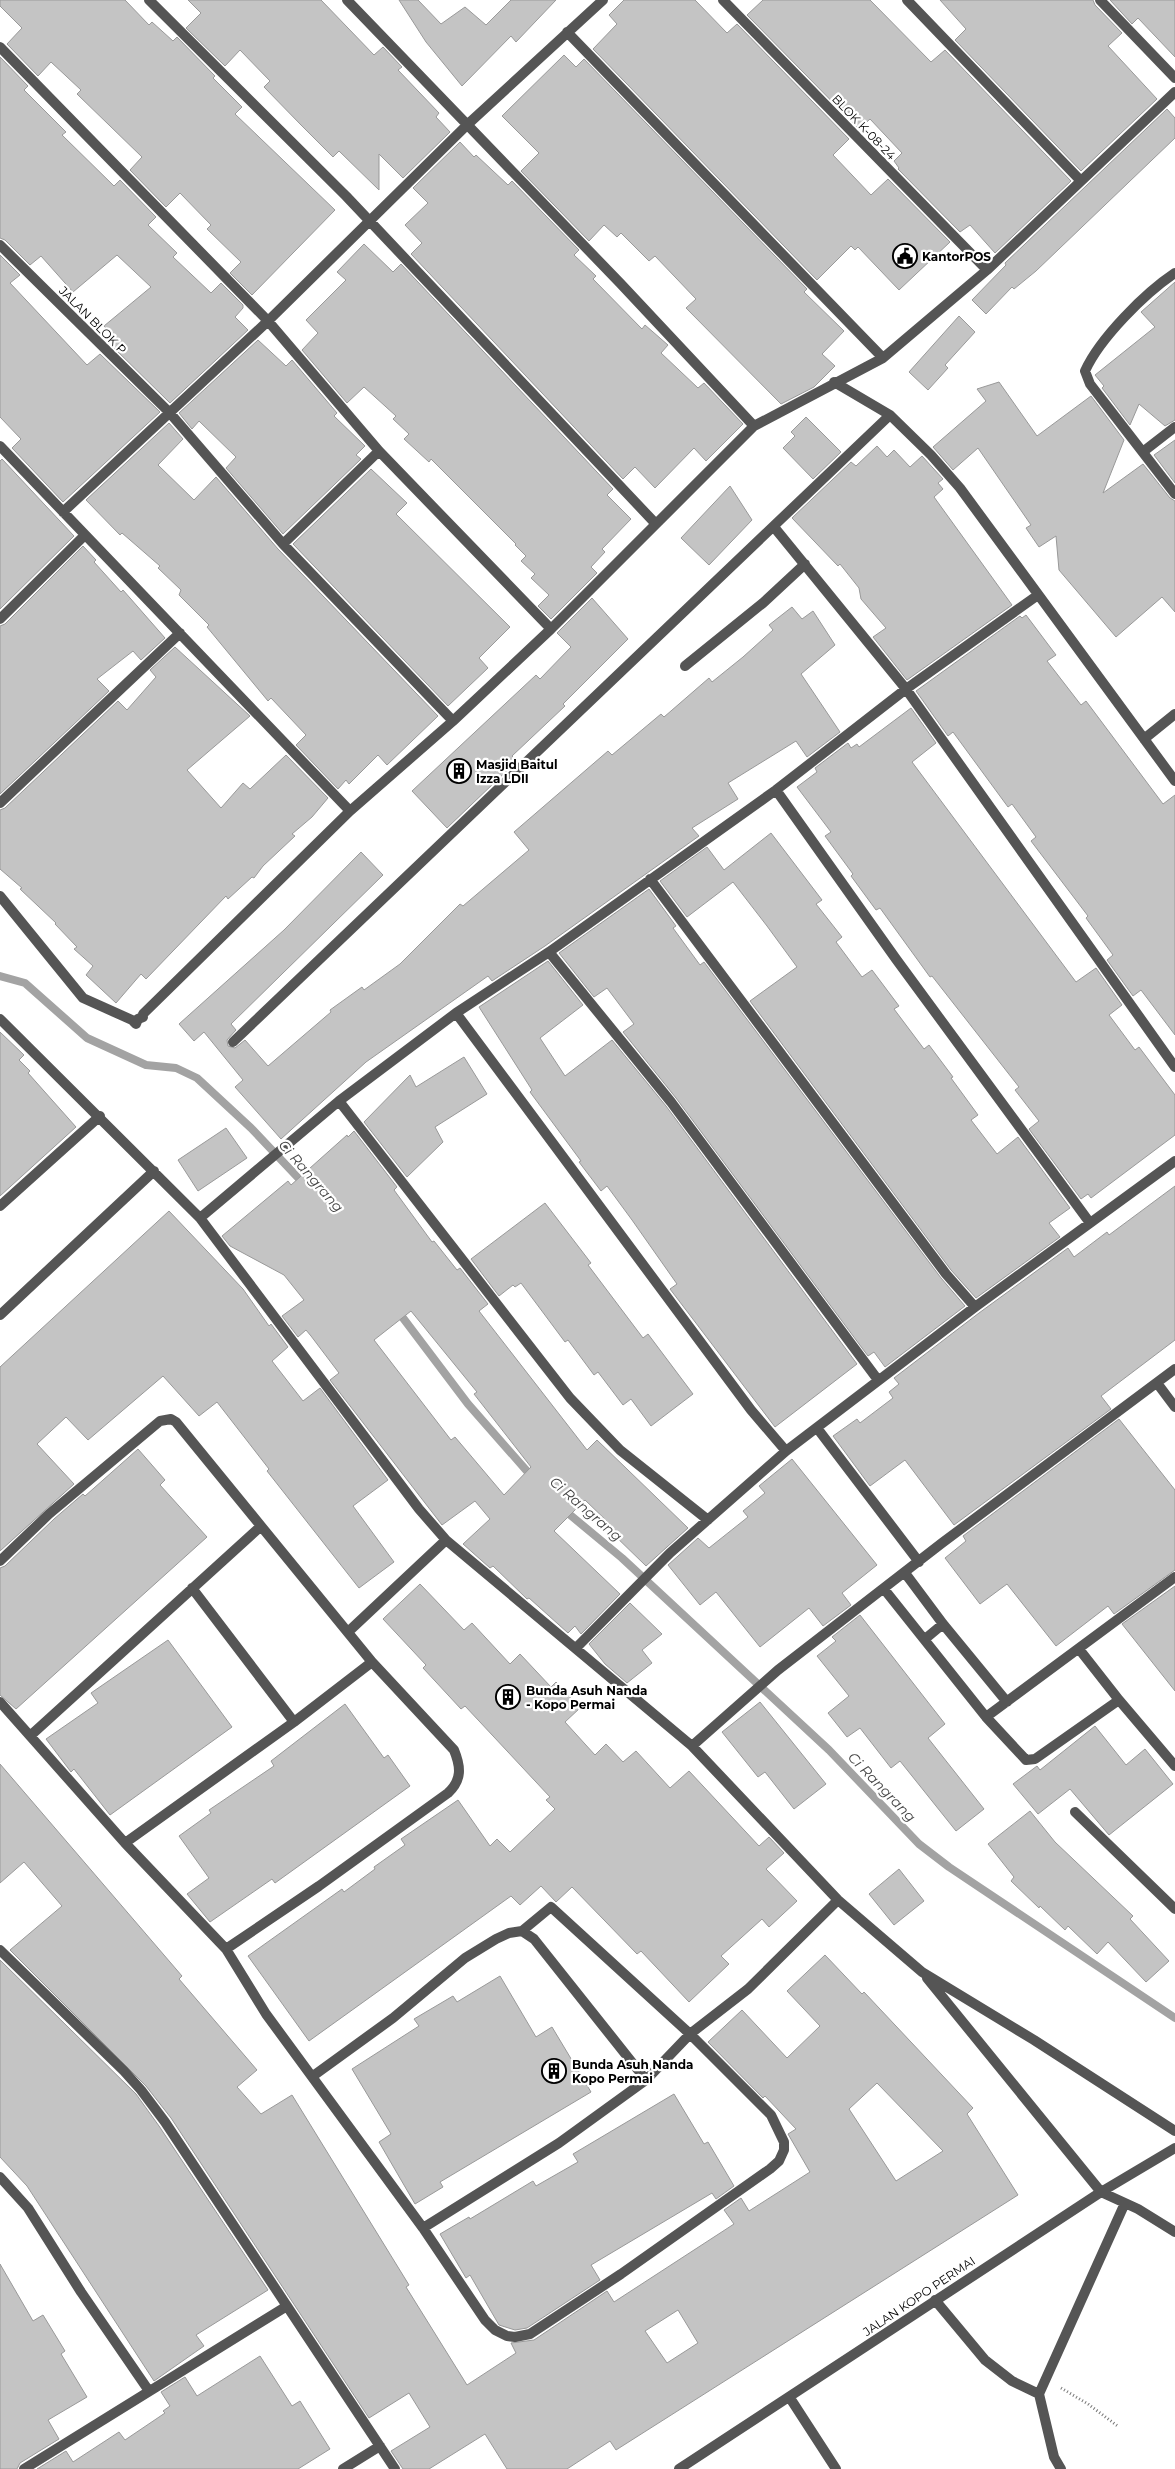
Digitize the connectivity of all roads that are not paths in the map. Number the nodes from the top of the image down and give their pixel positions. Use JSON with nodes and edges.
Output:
{"nodes":[{"id":1,"x":149,"y":0,"type":"edge"},
{"id":2,"x":347,"y":0,"type":"edge"},
{"id":3,"x":603,"y":0,"type":"edge"},
{"id":4,"x":723,"y":0,"type":"edge"},
{"id":5,"x":907,"y":0,"type":"edge"},
{"id":6,"x":1100,"y":0,"type":"edge"},
{"id":7,"x":567,"y":32,"type":"junction"},
{"id":8,"x":0,"y":47,"type":"edge"},
{"id":9,"x":1175,"y":78,"type":"edge"},
{"id":10,"x":1175,"y":92,"type":"edge"},
{"id":11,"x":467,"y":124,"type":"junction"},
{"id":12,"x":1081,"y":181,"type":"junction"},
{"id":13,"x":370,"y":222,"type":"junction"},
{"id":14,"x":0,"y":245,"type":"edge"},
{"id":15,"x":986,"y":270,"type":"junction"},
{"id":16,"x":1175,"y":273,"type":"edge"},
{"id":17,"x":268,"y":321,"type":"junction"},
{"id":18,"x":883,"y":358,"type":"junction"},
{"id":19,"x":834,"y":382,"type":"junction"},
{"id":20,"x":169,"y":412,"type":"junction"},
{"id":21,"x":890,"y":415,"type":"junction"},
{"id":22,"x":754,"y":426,"type":"junction"},
{"id":23,"x":1175,"y":428,"type":"edge"},
{"id":24,"x":1,"y":449,"type":"edge"},
{"id":25,"x":379,"y":450,"type":"junction"},
{"id":26,"x":1144,"y":451,"type":"junction"},
{"id":27,"x":1175,"y":494,"type":"edge"},
{"id":28,"x":63,"y":512,"type":"junction"},
{"id":29,"x":655,"y":524,"type":"junction"},
{"id":30,"x":774,"y":527,"type":"junction"},
{"id":31,"x":85,"y":535,"type":"junction"},
{"id":32,"x":283,"y":544,"type":"junction"},
{"id":33,"x":805,"y":564,"type":"junction"},
{"id":34,"x":1038,"y":595,"type":"junction"},
{"id":35,"x":0,"y":619,"type":"edge"},
{"id":36,"x":551,"y":629,"type":"junction"},
{"id":37,"x":180,"y":633,"type":"junction"},
{"id":38,"x":684,"y":666,"type":"dead end"},
{"id":39,"x":906,"y":689,"type":"junction"},
{"id":40,"x":1175,"y":714,"type":"edge"},
{"id":41,"x":453,"y":721,"type":"junction"},
{"id":42,"x":1144,"y":739,"type":"junction"},
{"id":43,"x":1175,"y":781,"type":"edge"},
{"id":44,"x":776,"y":790,"type":"junction"},
{"id":45,"x":0,"y":803,"type":"edge"},
{"id":46,"x":350,"y":811,"type":"junction"},
{"id":47,"x":650,"y":879,"type":"junction"},
{"id":48,"x":0,"y":896,"type":"edge"},
{"id":49,"x":549,"y":952,"type":"junction"},
{"id":50,"x":456,"y":1014,"type":"junction"},
{"id":51,"x":0,"y":1018,"type":"edge"},
{"id":52,"x":233,"y":1042,"type":"dead end"},
{"id":53,"x":1175,"y":1067,"type":"edge"},
{"id":54,"x":339,"y":1101,"type":"junction"},
{"id":55,"x":100,"y":1116,"type":"junction"},
{"id":56,"x":1175,"y":1161,"type":"edge"},
{"id":57,"x":154,"y":1171,"type":"junction"},
{"id":58,"x":0,"y":1206,"type":"edge"},
{"id":59,"x":200,"y":1218,"type":"junction"},
{"id":60,"x":1090,"y":1223,"type":"junction"},
{"id":61,"x":975,"y":1307,"type":"junction"},
{"id":62,"x":0,"y":1315,"type":"edge"},
{"id":63,"x":1175,"y":1369,"type":"edge"},
{"id":64,"x":878,"y":1380,"type":"junction"},
{"id":65,"x":1157,"y":1383,"type":"junction"},
{"id":66,"x":1175,"y":1407,"type":"edge"},
{"id":67,"x":817,"y":1428,"type":"junction"},
{"id":68,"x":786,"y":1450,"type":"junction"},
{"id":69,"x":708,"y":1520,"type":"junction"},
{"id":70,"x":260,"y":1527,"type":"junction"},
{"id":71,"x":446,"y":1540,"type":"junction"},
{"id":72,"x":0,"y":1561,"type":"edge"},
{"id":73,"x":919,"y":1562,"type":"junction"},
{"id":74,"x":905,"y":1573,"type":"junction"},
{"id":75,"x":1175,"y":1577,"type":"edge"},
{"id":76,"x":192,"y":1588,"type":"junction"},
{"id":77,"x":884,"y":1589,"type":"junction"},
{"id":78,"x":943,"y":1624,"type":"junction"},
{"id":79,"x":348,"y":1632,"type":"junction"},
{"id":80,"x":925,"y":1639,"type":"junction"},
{"id":81,"x":576,"y":1648,"type":"junction"},
{"id":82,"x":1079,"y":1649,"type":"junction"},
{"id":83,"x":372,"y":1662,"type":"junction"},
{"id":84,"x":1119,"y":1700,"type":"junction"},
{"id":85,"x":0,"y":1702,"type":"edge"},
{"id":86,"x":1006,"y":1702,"type":"junction"},
{"id":87,"x":986,"y":1717,"type":"junction"},
{"id":88,"x":294,"y":1722,"type":"junction"},
{"id":89,"x":30,"y":1736,"type":"junction"},
{"id":90,"x":692,"y":1746,"type":"junction"},
{"id":91,"x":1175,"y":1766,"type":"edge"},
{"id":92,"x":1075,"y":1812,"type":"dead end"},
{"id":93,"x":126,"y":1843,"type":"junction"},
{"id":94,"x":838,"y":1900,"type":"junction"},
{"id":95,"x":1175,"y":1909,"type":"edge"},
{"id":96,"x":522,"y":1931,"type":"junction"},
{"id":97,"x":226,"y":1949,"type":"junction"},
{"id":98,"x":0,"y":1950,"type":"edge"},
{"id":99,"x":922,"y":1972,"type":"junction"},
{"id":100,"x":690,"y":2034,"type":"junction"},
{"id":101,"x":313,"y":2076,"type":"junction"},
{"id":102,"x":646,"y":2080,"type":"junction"},
{"id":103,"x":1175,"y":2132,"type":"edge"},
{"id":104,"x":1175,"y":2148,"type":"edge"},
{"id":105,"x":0,"y":2177,"type":"edge"},
{"id":106,"x":1101,"y":2192,"type":"junction"},
{"id":107,"x":1125,"y":2203,"type":"junction"},
{"id":108,"x":423,"y":2228,"type":"junction"},
{"id":109,"x":1175,"y":2232,"type":"edge"},
{"id":110,"x":935,"y":2300,"type":"junction"},
{"id":111,"x":287,"y":2306,"type":"junction"},
{"id":112,"x":149,"y":2391,"type":"junction"},
{"id":113,"x":1039,"y":2394,"type":"junction"},
{"id":114,"x":790,"y":2398,"type":"junction"},
{"id":115,"x":380,"y":2446,"type":"junction"},
{"id":116,"x":24,"y":2469,"type":"edge"},
{"id":117,"x":342,"y":2469,"type":"edge"},
{"id":118,"x":394,"y":2469,"type":"edge"},
{"id":119,"x":679,"y":2469,"type":"edge"},
{"id":120,"x":836,"y":2469,"type":"edge"},
{"id":121,"x":1061,"y":2469,"type":"edge"}],
"edges":[{"from":1,"to":13,"type":"street"},
{"from":2,"to":11,"type":"street"},
{"from":3,"to":7,"type":"street"},
{"from":4,"to":15,"type":"street","name":"BLOK K-08-24"},
{"from":5,"to":12,"type":"street"},
{"from":6,"to":9,"type":"street"},
{"from":7,"to":11,"type":"street"},
{"from":7,"to":18,"type":"street"},
{"from":8,"to":17,"type":"street"},
{"from":10,"to":12,"type":"street"},
{"from":11,"to":13,"type":"street"},
{"from":11,"to":22,"type":"street"},
{"from":12,"to":15,"type":"street"},
{"from":13,"to":17,"type":"street"},
{"from":13,"to":29,"type":"street"},
{"from":14,"to":20,"type":"street","name":"JALAN BLOK P"},
{"from":15,"to":18,"type":"street"},
{"from":16,"to":26,"type":"street"},
{"from":17,"to":20,"type":"street"},
{"from":17,"to":25,"type":"street"},
{"from":18,"to":19,"type":"street"},
{"from":19,"to":21,"type":"street"},
{"from":19,"to":22,"type":"street"},
{"from":20,"to":28,"type":"street"},
{"from":20,"to":32,"type":"street","name":"JALAN BLOK P"},
{"from":21,"to":30,"type":"street"},
{"from":21,"to":34,"type":"street"},
{"from":22,"to":29,"type":"street"},
{"from":23,"to":26,"type":"street"},
{"from":24,"to":28,"type":"street"},
{"from":25,"to":32,"type":"street"},
{"from":25,"to":36,"type":"street"},
{"from":26,"to":27,"type":"street"},
{"from":28,"to":31,"type":"street"},
{"from":29,"to":36,"type":"street"},
{"from":30,"to":33,"type":"street"},
{"from":30,"to":52,"type":"street"},
{"from":31,"to":35,"type":"street"},
{"from":31,"to":37,"type":"street"},
{"from":32,"to":41,"type":"street","name":"JALAN BLOK P"},
{"from":33,"to":38,"type":"street"},
{"from":33,"to":39,"type":"street"},
{"from":34,"to":39,"type":"street"},
{"from":34,"to":42,"type":"street"},
{"from":36,"to":41,"type":"street"},
{"from":37,"to":45,"type":"street"},
{"from":37,"to":46,"type":"street"},
{"from":39,"to":44,"type":"street"},
{"from":39,"to":53,"type":"street"},
{"from":40,"to":42,"type":"street"},
{"from":41,"to":46,"type":"street"},
{"from":42,"to":43,"type":"street"},
{"from":44,"to":47,"type":"street"},
{"from":44,"to":60,"type":"street"},
{"from":46,"to":48,"type":"street"},
{"from":47,"to":49,"type":"street"},
{"from":47,"to":61,"type":"street"},
{"from":49,"to":50,"type":"street"},
{"from":49,"to":64,"type":"street"},
{"from":50,"to":54,"type":"street"},
{"from":50,"to":68,"type":"street"},
{"from":51,"to":55,"type":"street"},
{"from":54,"to":59,"type":"street"},
{"from":54,"to":69,"type":"street"},
{"from":55,"to":57,"type":"street"},
{"from":55,"to":58,"type":"street"},
{"from":56,"to":60,"type":"street"},
{"from":57,"to":59,"type":"street"},
{"from":57,"to":62,"type":"street"},
{"from":59,"to":71,"type":"street"},
{"from":60,"to":61,"type":"street"},
{"from":61,"to":64,"type":"street"},
{"from":63,"to":65,"type":"street"},
{"from":64,"to":67,"type":"street"},
{"from":65,"to":66,"type":"street"},
{"from":65,"to":73,"type":"street"},
{"from":67,"to":68,"type":"street"},
{"from":67,"to":73,"type":"street"},
{"from":68,"to":69,"type":"street"},
{"from":69,"to":81,"type":"street"},
{"from":70,"to":72,"type":"street"},
{"from":70,"to":76,"type":"street"},
{"from":70,"to":79,"type":"street"},
{"from":71,"to":79,"type":"street"},
{"from":71,"to":81,"type":"street"},
{"from":73,"to":74,"type":"street"},
{"from":74,"to":77,"type":"street"},
{"from":74,"to":78,"type":"street"},
{"from":75,"to":82,"type":"street"},
{"from":76,"to":88,"type":"street"},
{"from":76,"to":89,"type":"street"},
{"from":77,"to":80,"type":"street"},
{"from":77,"to":90,"type":"street"},
{"from":78,"to":80,"type":"street"},
{"from":78,"to":86,"type":"street"},
{"from":79,"to":83,"type":"street"},
{"from":80,"to":87,"type":"street"},
{"from":81,"to":90,"type":"street"},
{"from":82,"to":84,"type":"street"},
{"from":82,"to":86,"type":"street"},
{"from":83,"to":88,"type":"street"},
{"from":83,"to":97,"type":"street"},
{"from":84,"to":87,"type":"street"},
{"from":84,"to":91,"type":"street"},
{"from":85,"to":89,"type":"street"},
{"from":86,"to":87,"type":"street"},
{"from":88,"to":93,"type":"street"},
{"from":89,"to":93,"type":"street"},
{"from":90,"to":94,"type":"street"},
{"from":92,"to":95,"type":"street"},
{"from":93,"to":97,"type":"street"},
{"from":94,"to":99,"type":"street"},
{"from":94,"to":100,"type":"street"},
{"from":96,"to":100,"type":"street"},
{"from":96,"to":101,"type":"street"},
{"from":96,"to":102,"type":"street"},
{"from":97,"to":101,"type":"street"},
{"from":98,"to":111,"type":"street"},
{"from":99,"to":103,"type":"street"},
{"from":99,"to":106,"type":"street"},
{"from":100,"to":102,"type":"street"},
{"from":100,"to":108,"type":"street"},
{"from":101,"to":108,"type":"street"},
{"from":102,"to":108,"type":"street"},
{"from":104,"to":106,"type":"street","name":"JALAN KOPO PERMAI"},
{"from":105,"to":112,"type":"street"},
{"from":106,"to":107,"type":"street"},
{"from":106,"to":110,"type":"street","name":"JALAN KOPO PERMAI"},
{"from":107,"to":109,"type":"street"},
{"from":107,"to":113,"type":"street"},
{"from":110,"to":113,"type":"street"},
{"from":110,"to":114,"type":"street","name":"JALAN KOPO PERMAI"},
{"from":111,"to":112,"type":"street"},
{"from":111,"to":115,"type":"street"},
{"from":112,"to":116,"type":"street"},
{"from":113,"to":121,"type":"street"},
{"from":114,"to":119,"type":"street","name":"JALAN KOPO PERMAI"},
{"from":114,"to":120,"type":"street"},
{"from":115,"to":117,"type":"street"},
{"from":115,"to":118,"type":"street"}]}
